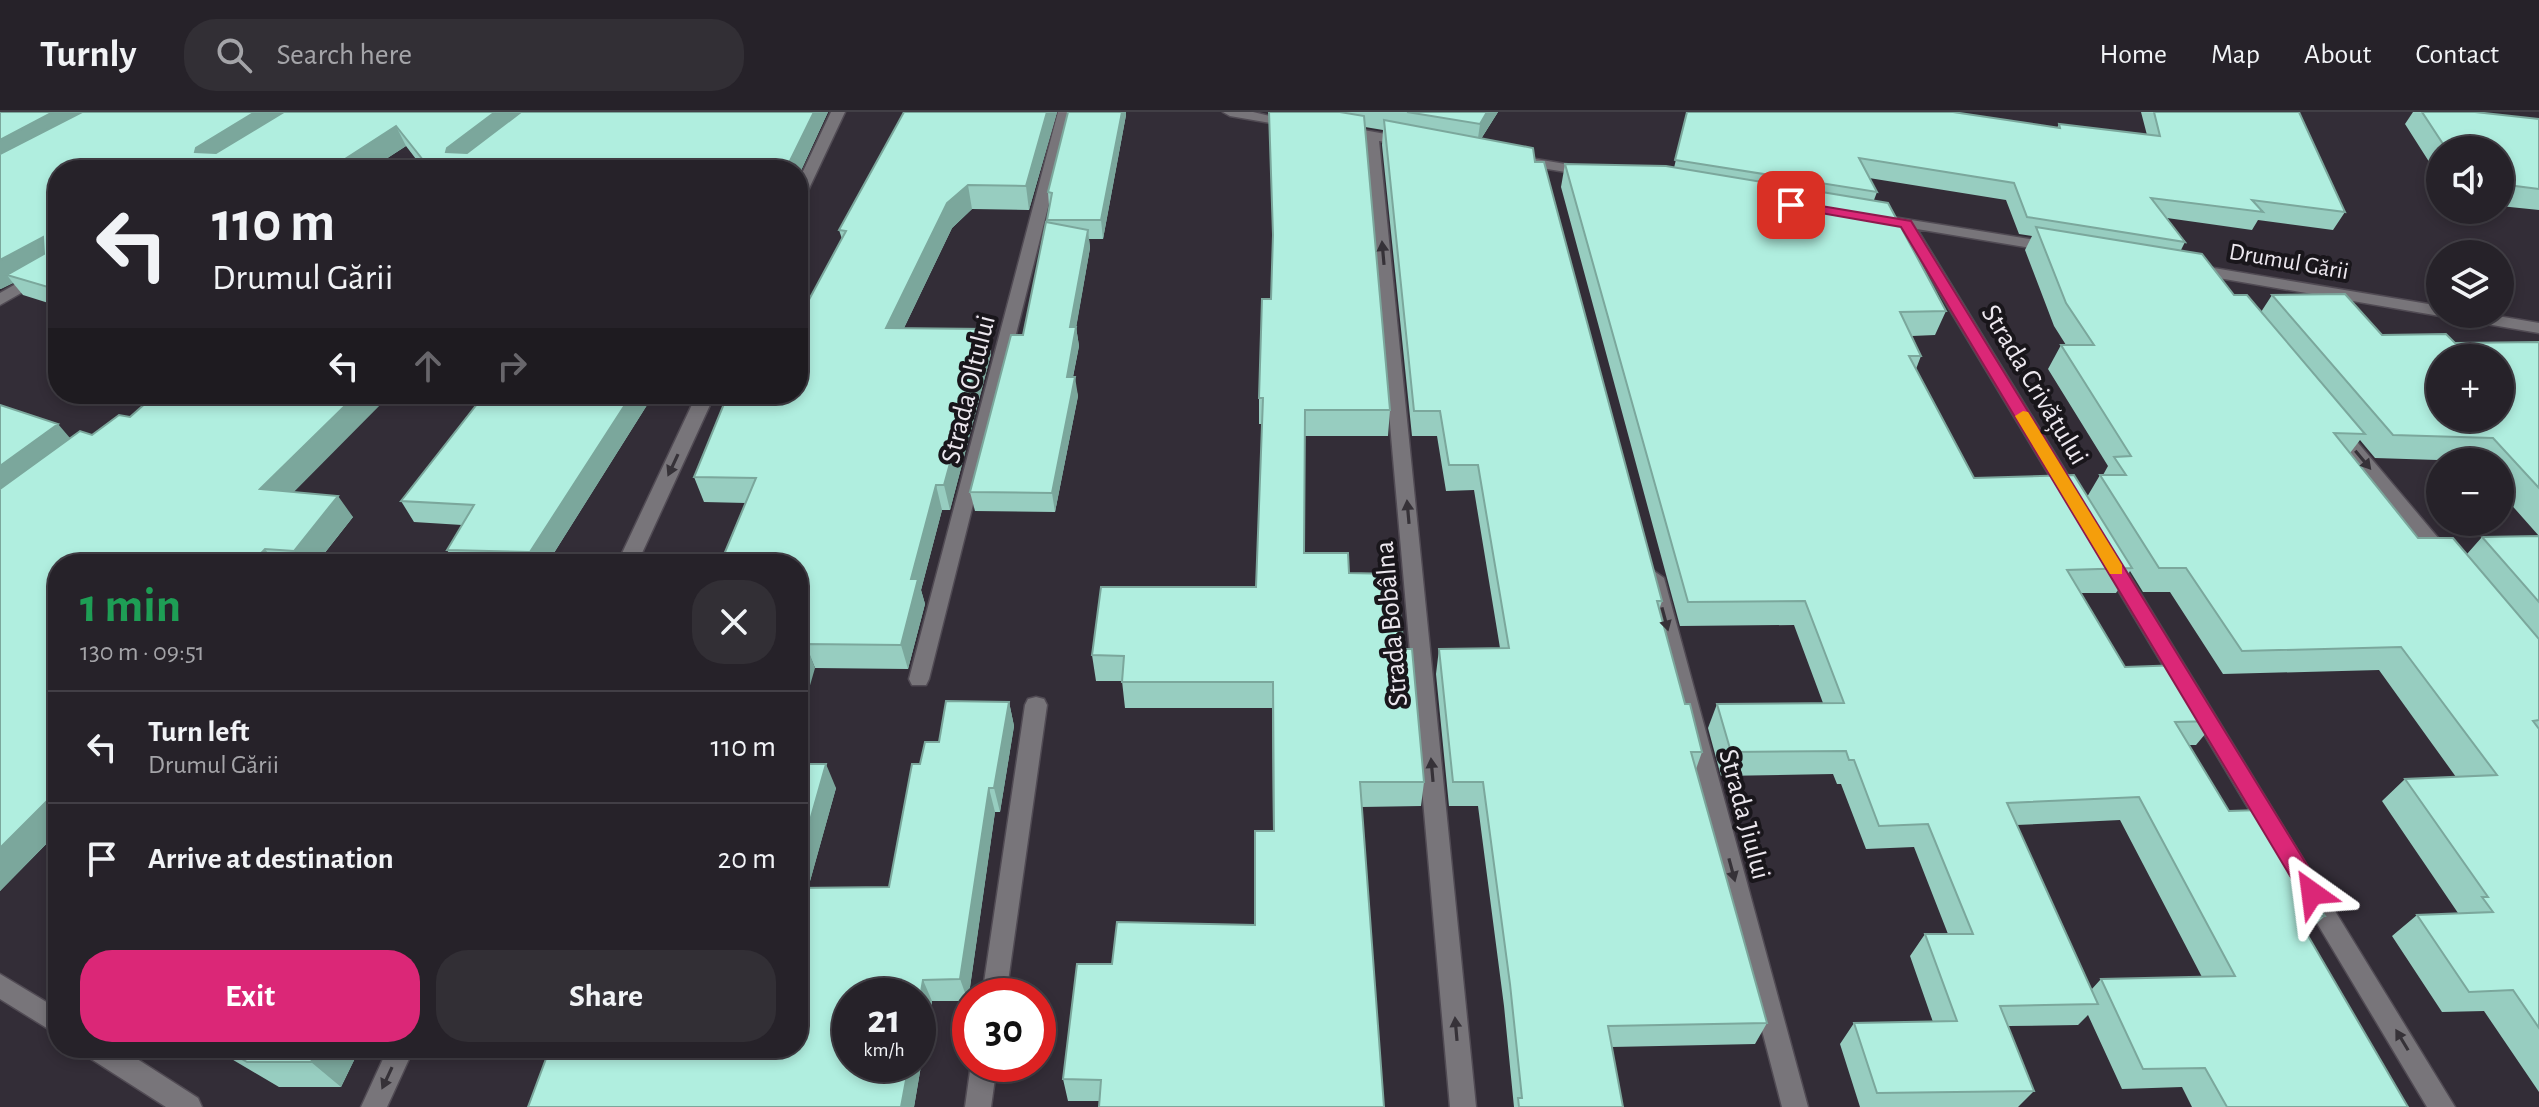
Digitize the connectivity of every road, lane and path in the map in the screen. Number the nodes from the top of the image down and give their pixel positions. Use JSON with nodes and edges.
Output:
{"nodes":[{"id":1,"x":838,"y":112,"type":"edge"},
{"id":2,"x":1065,"y":112,"type":"edge"},
{"id":3,"x":1230,"y":112,"type":"edge"},
{"id":4,"x":1372,"y":136,"type":"junction"},
{"id":5,"x":1419,"y":144,"type":"edge"},
{"id":6,"x":1498,"y":157,"type":"edge"},
{"id":7,"x":1603,"y":174,"type":"edge"},
{"id":8,"x":808,"y":176,"type":"edge"},
{"id":9,"x":1860,"y":216,"type":"edge"},
{"id":10,"x":1906,"y":224,"type":"junction"},
{"id":11,"x":2064,"y":249,"type":"edge"},
{"id":12,"x":2174,"y":266,"type":"edge"},
{"id":13,"x":48,"y":271,"type":"edge"},
{"id":14,"x":2205,"y":271,"type":"junction"},
{"id":15,"x":2226,"y":296,"type":"edge"},
{"id":16,"x":0,"y":300,"type":"edge"},
{"id":17,"x":2426,"y":309,"type":"edge"},
{"id":18,"x":2514,"y":324,"type":"edge"},
{"id":19,"x":2539,"y":328,"type":"edge"},
{"id":20,"x":701,"y":404,"type":"edge"},
{"id":21,"x":2327,"y":417,"type":"edge"},
{"id":22,"x":1647,"y":551,"type":"edge"},
{"id":23,"x":632,"y":554,"type":"edge"},
{"id":24,"x":2458,"y":576,"type":"edge"},
{"id":25,"x":919,"y":679,"type":"dead end"},
{"id":26,"x":1036,"y":705,"type":"dead end"},
{"id":27,"x":997,"y":978,"type":"edge"},
{"id":28,"x":0,"y":985,"type":"edge"},
{"id":29,"x":48,"y":1016,"type":"edge"},
{"id":30,"x":113,"y":1058,"type":"edge"},
{"id":31,"x":396,"y":1058,"type":"edge"},
{"id":32,"x":981,"y":1082,"type":"edge"},
{"id":33,"x":189,"y":1107,"type":"edge"},
{"id":34,"x":374,"y":1107,"type":"edge"},
{"id":35,"x":978,"y":1107,"type":"edge"},
{"id":36,"x":1463,"y":1107,"type":"edge"},
{"id":37,"x":1795,"y":1107,"type":"edge"},
{"id":38,"x":2442,"y":1107,"type":"edge"}],
"edges":[{"from":1,"to":8,"type":"street"},
{"from":2,"to":25,"type":"street","name":"Strada Oltului"},
{"from":3,"to":4,"type":"street"},
{"from":4,"to":5,"type":"street"},
{"from":36,"to":4,"type":"street","name":"Strada Bobâlna","one_way":true},
{"from":6,"to":7,"type":"street"},
{"from":9,"to":10,"type":"street"},
{"from":10,"to":11,"type":"street"},
{"from":38,"to":10,"type":"street","name":"Strada Crivățului","one_way":true},
{"from":12,"to":14,"type":"street","name":"Drumul Gării"},
{"from":13,"to":16,"type":"street"},
{"from":14,"to":15,"type":"street"},
{"from":14,"to":17,"type":"street","name":"Drumul Gării"},
{"from":18,"to":19,"type":"street"},
{"from":20,"to":23,"type":"street","one_way":true},
{"from":21,"to":24,"type":"street","one_way":true},
{"from":22,"to":37,"type":"street","name":"Strada Jiului","one_way":true},
{"from":26,"to":27,"type":"street"},
{"from":28,"to":29,"type":"street"},
{"from":30,"to":33,"type":"street"},
{"from":31,"to":34,"type":"street","one_way":true},
{"from":32,"to":35,"type":"street"}]}
